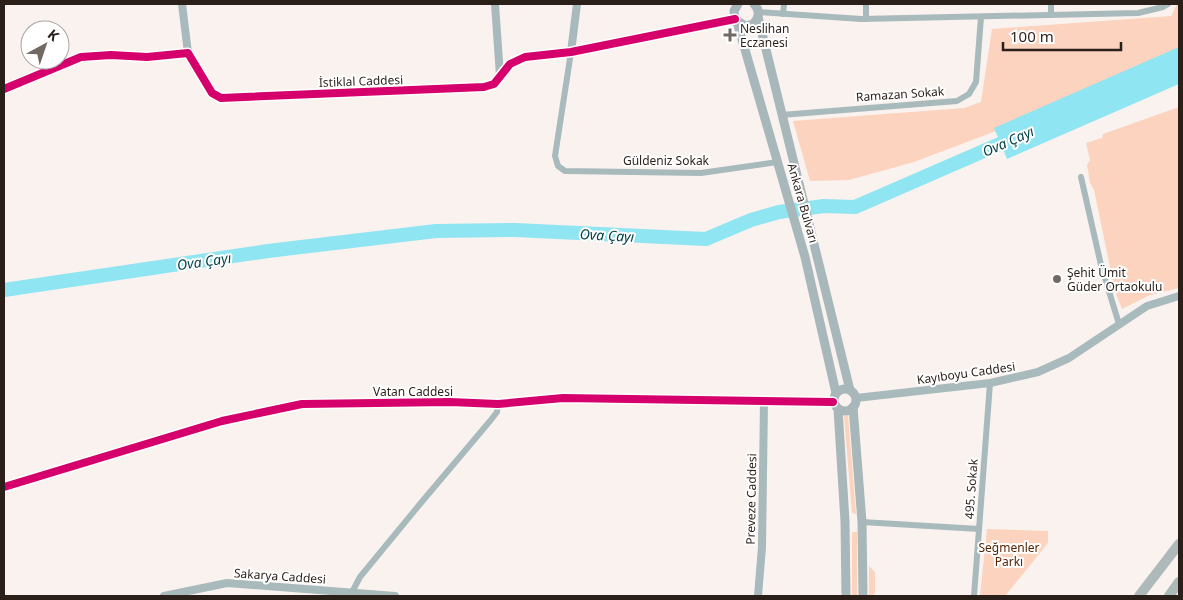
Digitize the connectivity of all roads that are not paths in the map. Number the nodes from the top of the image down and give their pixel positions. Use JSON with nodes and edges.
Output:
{"nodes":[{"id":1,"x":182,"y":4,"type":"edge"},
{"id":2,"x":495,"y":4,"type":"edge"},
{"id":3,"x":577,"y":4,"type":"edge"},
{"id":4,"x":784,"y":4,"type":"edge"},
{"id":5,"x":866,"y":4,"type":"edge"},
{"id":6,"x":1051,"y":4,"type":"edge"},
{"id":7,"x":1168,"y":4,"type":"edge"},
{"id":8,"x":736,"y":5,"type":"edge"},
{"id":9,"x":756,"y":8,"type":"edge"},
{"id":10,"x":783,"y":14,"type":"junction"},
{"id":11,"x":1051,"y":14,"type":"junction"},
{"id":12,"x":981,"y":16,"type":"junction"},
{"id":13,"x":866,"y":19,"type":"junction"},
{"id":14,"x":736,"y":21,"type":"junction"},
{"id":15,"x":570,"y":52,"type":"junction"},
{"id":16,"x":188,"y":53,"type":"junction"},
{"id":17,"x":500,"y":76,"type":"junction"},
{"id":18,"x":4,"y":89,"type":"edge"},
{"id":19,"x":781,"y":115,"type":"junction"},
{"id":20,"x":778,"y":162,"type":"junction"},
{"id":21,"x":1081,"y":177,"type":"dead end"},
{"id":22,"x":1179,"y":296,"type":"edge"},
{"id":23,"x":1119,"y":324,"type":"junction"},
{"id":24,"x":990,"y":383,"type":"junction"},
{"id":25,"x":853,"y":399,"type":"junction"},
{"id":26,"x":836,"y":401,"type":"junction"},
{"id":27,"x":764,"y":402,"type":"junction"},
{"id":28,"x":498,"y":404,"type":"junction"},
{"id":29,"x":4,"y":487,"type":"edge"},
{"id":30,"x":845,"y":520,"type":"junction"},
{"id":31,"x":862,"y":522,"type":"junction"},
{"id":32,"x":979,"y":529,"type":"junction"},
{"id":33,"x":1179,"y":544,"type":"edge"},
{"id":34,"x":1179,"y":582,"type":"edge"},
{"id":35,"x":350,"y":594,"type":"edge"},
{"id":36,"x":164,"y":596,"type":"edge"},
{"id":37,"x":395,"y":596,"type":"edge"},
{"id":38,"x":758,"y":596,"type":"edge"},
{"id":39,"x":846,"y":596,"type":"edge"},
{"id":40,"x":863,"y":596,"type":"edge"},
{"id":41,"x":974,"y":596,"type":"edge"},
{"id":42,"x":1139,"y":596,"type":"edge"},
{"id":43,"x":1169,"y":596,"type":"edge"}],
"edges":[{"from":1,"to":16,"type":"street"},
{"from":2,"to":17,"type":"street"},
{"from":3,"to":15,"type":"street"},
{"from":4,"to":10,"type":"street"},
{"from":5,"to":13,"type":"street"},
{"from":6,"to":11,"type":"street"},
{"from":7,"to":11,"type":"street"},
{"from":8,"to":14,"type":"main road","name":"Ankara Bulvarı"},
{"from":9,"to":10,"type":"street"},
{"from":9,"to":14,"type":"main road"},
{"from":9,"to":19,"type":"main road","name":"Ankara Bulvarı"},
{"from":10,"to":13,"type":"street"},
{"from":11,"to":12,"type":"street"},
{"from":12,"to":13,"type":"street"},
{"from":12,"to":19,"type":"street","name":"Ramazan Sokak"},
{"from":14,"to":15,"type":"street","name":"İstiklal Caddesi"},
{"from":14,"to":20,"type":"main road","name":"Ankara Bulvarı"},
{"from":15,"to":17,"type":"street","name":"İstiklal Caddesi"},
{"from":15,"to":20,"type":"street","name":"Güldeniz Sokak"},
{"from":16,"to":17,"type":"street","name":"İstiklal Caddesi"},
{"from":16,"to":18,"type":"street"},
{"from":19,"to":25,"type":"main road","name":"Ankara Bulvarı"},
{"from":20,"to":26,"type":"main road","name":"Ankara Bulvarı"},
{"from":21,"to":23,"type":"street"},
{"from":22,"to":23,"type":"street","name":"Kayıboyu Caddesi"},
{"from":23,"to":24,"type":"street","name":"Kayıboyu Caddesi"},
{"from":24,"to":25,"type":"street","name":"Kayıboyu Caddesi"},
{"from":24,"to":32,"type":"street","name":"495. Sokak"},
{"from":25,"to":26,"type":"main road"},
{"from":25,"to":26,"type":"main road"},
{"from":25,"to":31,"type":"main road","name":"Ankara Bulvarı"},
{"from":26,"to":27,"type":"street","name":"Vatan Caddesi"},
{"from":26,"to":30,"type":"main road","name":"Ankara Bulvarı"},
{"from":27,"to":28,"type":"street","name":"Vatan Caddesi"},
{"from":27,"to":38,"type":"street","name":"Preveze Caddesi"},
{"from":28,"to":29,"type":"street","name":"Vatan Caddesi"},
{"from":28,"to":35,"type":"street"},
{"from":30,"to":31,"type":"main road"},
{"from":30,"to":39,"type":"main road","name":"Ankara Bulvarı"},
{"from":31,"to":32,"type":"street"},
{"from":31,"to":40,"type":"main road","name":"Ankara Bulvarı"},
{"from":32,"to":41,"type":"street","name":"495. Sokak"},
{"from":33,"to":42,"type":"highway"},
{"from":34,"to":43,"type":"highway"},
{"from":35,"to":36,"type":"street","name":"Sakarya Caddesi"},
{"from":35,"to":37,"type":"street","name":"Sakarya Caddesi"}]}
